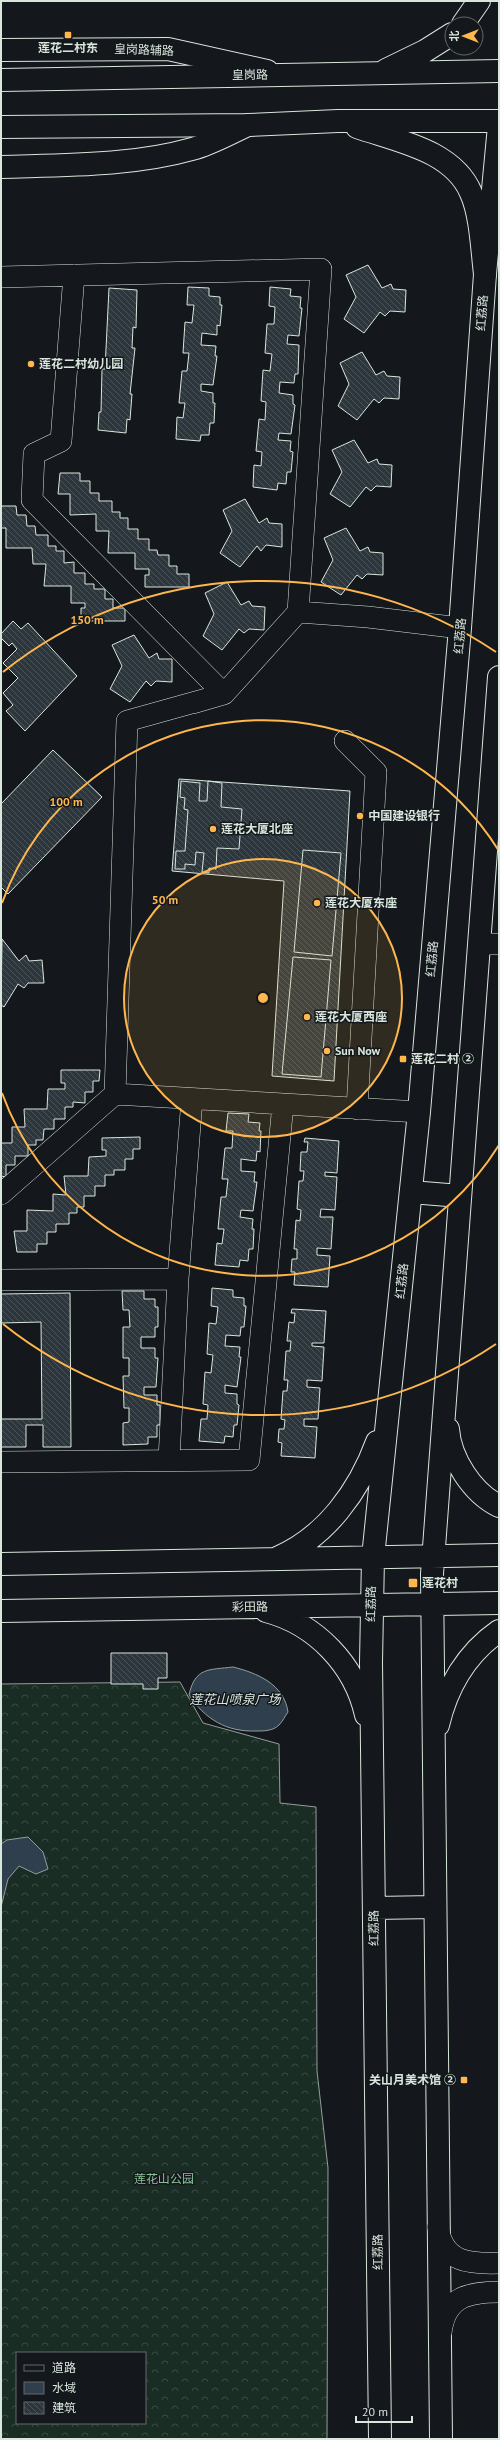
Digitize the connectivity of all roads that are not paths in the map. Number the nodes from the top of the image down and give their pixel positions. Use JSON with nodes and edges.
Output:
{"nodes":[{"id":1,"x":479,"y":1,"type":"edge"},
{"id":2,"x":469,"y":16,"type":"edge"},
{"id":3,"x":444,"y":39,"type":"edge"},
{"id":4,"x":1,"y":50,"type":"edge"},
{"id":5,"x":499,"y":71,"type":"edge"},
{"id":6,"x":380,"y":73,"type":"junction"},
{"id":7,"x":284,"y":75,"type":"junction"},
{"id":8,"x":1,"y":80,"type":"edge"},
{"id":9,"x":338,"y":121,"type":"junction"},
{"id":10,"x":499,"y":121,"type":"edge"},
{"id":11,"x":248,"y":125,"type":"junction"},
{"id":12,"x":499,"y":126,"type":"edge"},
{"id":13,"x":1,"y":127,"type":"edge"},
{"id":14,"x":1,"y":167,"type":"edge"},
{"id":15,"x":74,"y":274,"type":"junction"},
{"id":16,"x":485,"y":274,"type":"junction"},
{"id":17,"x":1,"y":276,"type":"edge"},
{"id":18,"x":298,"y":612,"type":"junction"},
{"id":19,"x":460,"y":628,"type":"junction"},
{"id":20,"x":499,"y":676,"type":"edge"},
{"id":21,"x":224,"y":694,"type":"junction"},
{"id":22,"x":194,"y":702,"type":"dead end"},
{"id":23,"x":344,"y":741,"type":"dead end"},
{"id":24,"x":489,"y":944,"type":"edge"},
{"id":25,"x":115,"y":1094,"type":"junction"},
{"id":26,"x":192,"y":1099,"type":"junction"},
{"id":27,"x":283,"y":1104,"type":"junction"},
{"id":28,"x":357,"y":1109,"type":"junction"},
{"id":29,"x":419,"y":1112,"type":"junction"},
{"id":30,"x":411,"y":1192,"type":"junction"},
{"id":31,"x":1,"y":1194,"type":"edge"},
{"id":32,"x":460,"y":1196,"type":"junction"},
{"id":33,"x":178,"y":1279,"type":"junction"},
{"id":34,"x":1,"y":1280,"type":"edge"},
{"id":35,"x":446,"y":1378,"type":"junction"},
{"id":36,"x":391,"y":1389,"type":"junction"},
{"id":37,"x":169,"y":1460,"type":"junction"},
{"id":38,"x":1,"y":1462,"type":"edge"},
{"id":39,"x":499,"y":1506,"type":"edge"},
{"id":40,"x":499,"y":1555,"type":"edge"},
{"id":41,"x":433,"y":1556,"type":"junction"},
{"id":42,"x":373,"y":1557,"type":"junction"},
{"id":43,"x":274,"y":1559,"type":"junction"},
{"id":44,"x":1,"y":1564,"type":"edge"},
{"id":45,"x":499,"y":1603,"type":"edge"},
{"id":46,"x":432,"y":1604,"type":"junction"},
{"id":47,"x":371,"y":1605,"type":"junction"},
{"id":48,"x":250,"y":1607,"type":"junction"},
{"id":49,"x":1,"y":1611,"type":"edge"},
{"id":50,"x":499,"y":1631,"type":"edge"},
{"id":51,"x":372,"y":1743,"type":"junction"},
{"id":52,"x":433,"y":1763,"type":"junction"},
{"id":53,"x":434,"y":1907,"type":"junction"},
{"id":54,"x":374,"y":1908,"type":"junction"},
{"id":55,"x":438,"y":2223,"type":"junction"},
{"id":56,"x":499,"y":2263,"type":"edge"},
{"id":57,"x":499,"y":2292,"type":"edge"},
{"id":58,"x":440,"y":2341,"type":"junction"},
{"id":59,"x":380,"y":2439,"type":"edge"},
{"id":60,"x":441,"y":2439,"type":"edge"}],
"edges":[{"from":1,"to":2,"type":"main road"},
{"from":3,"to":6,"type":"main road"},
{"from":4,"to":7,"type":"main road","name":"皇岗路辅路"},
{"from":5,"to":6,"type":"main road","name":"皇岗路"},
{"from":6,"to":7,"type":"main road","name":"皇岗路"},
{"from":7,"to":8,"type":"main road","name":"皇岗路"},
{"from":9,"to":10,"type":"main road"},
{"from":9,"to":11,"type":"main road"},
{"from":9,"to":16,"type":"main road"},
{"from":11,"to":13,"type":"main road"},
{"from":11,"to":14,"type":"main road"},
{"from":12,"to":16,"type":"main road","name":"红荔路"},
{"from":15,"to":17,"type":"street"},
{"from":15,"to":18,"type":"street"},
{"from":15,"to":21,"type":"street"},
{"from":16,"to":19,"type":"main road","name":"红荔路"},
{"from":18,"to":19,"type":"street"},
{"from":18,"to":21,"type":"street"},
{"from":19,"to":29,"type":"main road","name":"红荔路"},
{"from":20,"to":24,"type":"main road"},
{"from":21,"to":22,"type":"street"},
{"from":21,"to":25,"type":"street"},
{"from":23,"to":28,"type":"street"},
{"from":24,"to":32,"type":"main road"},
{"from":25,"to":26,"type":"street"},
{"from":25,"to":31,"type":"street"},
{"from":26,"to":27,"type":"street"},
{"from":26,"to":33,"type":"street"},
{"from":27,"to":28,"type":"street"},
{"from":27,"to":37,"type":"street"},
{"from":28,"to":29,"type":"street"},
{"from":29,"to":30,"type":"main road","name":"红荔路"},
{"from":30,"to":32,"type":"main road"},
{"from":30,"to":36,"type":"main road","name":"红荔路"},
{"from":32,"to":35,"type":"main road"},
{"from":33,"to":34,"type":"street"},
{"from":33,"to":37,"type":"street"},
{"from":35,"to":39,"type":"main road"},
{"from":35,"to":41,"type":"main road"},
{"from":36,"to":42,"type":"main road","name":"红荔路"},
{"from":36,"to":43,"type":"main road"},
{"from":37,"to":38,"type":"street"},
{"from":40,"to":41,"type":"main road"},
{"from":41,"to":42,"type":"main road"},
{"from":41,"to":46,"type":"main road"},
{"from":42,"to":43,"type":"main road"},
{"from":42,"to":47,"type":"main road","name":"红荔路"},
{"from":43,"to":44,"type":"main road"},
{"from":45,"to":46,"type":"main road","name":"彩田路"},
{"from":46,"to":47,"type":"main road","name":"彩田路"},
{"from":46,"to":52,"type":"main road"},
{"from":47,"to":48,"type":"main road","name":"彩田路"},
{"from":47,"to":51,"type":"main road","name":"红荔路"},
{"from":48,"to":49,"type":"main road","name":"彩田路"},
{"from":48,"to":51,"type":"main road"},
{"from":50,"to":52,"type":"main road"},
{"from":51,"to":54,"type":"main road","name":"红荔路"},
{"from":52,"to":53,"type":"main road"},
{"from":53,"to":54,"type":"main road"},
{"from":53,"to":55,"type":"main road"},
{"from":54,"to":59,"type":"main road","name":"红荔路"},
{"from":55,"to":56,"type":"street"},
{"from":55,"to":58,"type":"main road"},
{"from":57,"to":58,"type":"street"},
{"from":58,"to":60,"type":"main road"}]}
